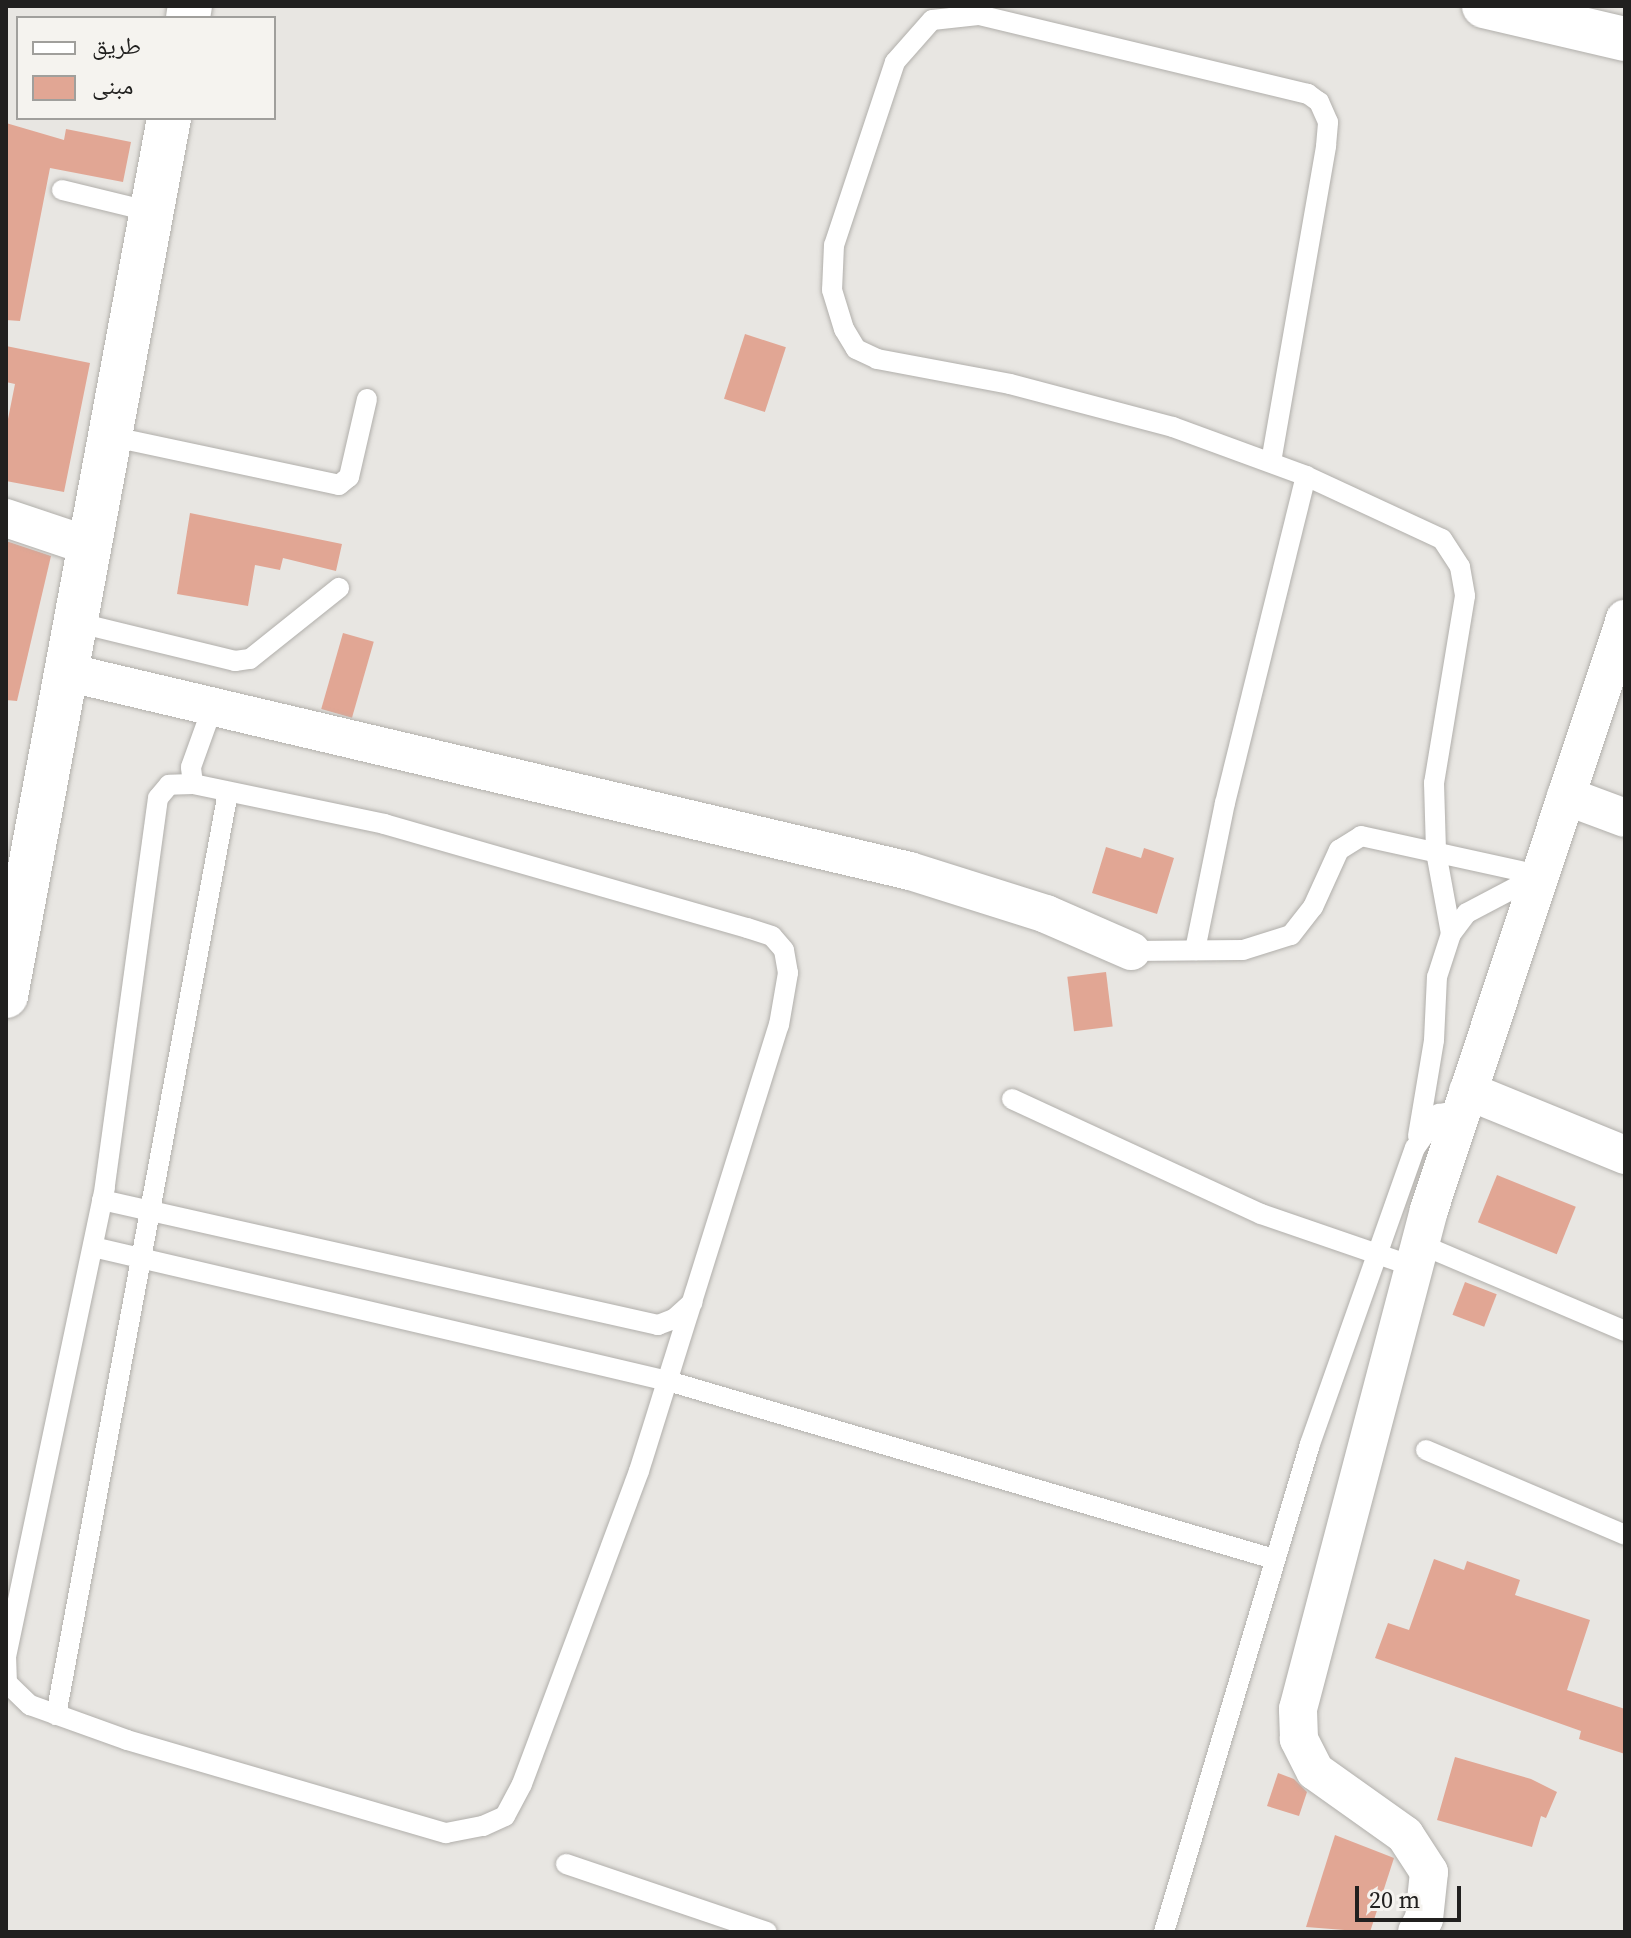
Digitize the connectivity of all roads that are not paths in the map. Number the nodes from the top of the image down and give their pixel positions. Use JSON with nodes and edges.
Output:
{"nodes":[{"id":1,"x":1484,"y":6,"type":"edge"},
{"id":2,"x":1625,"y":39,"type":"edge"},
{"id":3,"x":169,"y":120,"type":"edge"},
{"id":4,"x":62,"y":190,"type":"dead end"},
{"id":5,"x":152,"y":212,"type":"junction"},
{"id":6,"x":367,"y":399,"type":"dead end"},
{"id":7,"x":109,"y":436,"type":"junction"},
{"id":8,"x":1271,"y":462,"type":"junction"},
{"id":9,"x":1306,"y":476,"type":"junction"},
{"id":10,"x":6,"y":518,"type":"edge"},
{"id":11,"x":89,"y":546,"type":"junction"},
{"id":12,"x":339,"y":588,"type":"dead end"},
{"id":13,"x":1625,"y":619,"type":"edge"},
{"id":14,"x":75,"y":622,"type":"junction"},
{"id":15,"x":66,"y":672,"type":"junction"},
{"id":16,"x":213,"y":706,"type":"junction"},
{"id":17,"x":193,"y":784,"type":"junction"},
{"id":18,"x":228,"y":792,"type":"junction"},
{"id":19,"x":1566,"y":796,"type":"junction"},
{"id":20,"x":1625,"y":818,"type":"edge"},
{"id":21,"x":1436,"y":852,"type":"junction"},
{"id":22,"x":1539,"y":875,"type":"junction"},
{"id":23,"x":1451,"y":934,"type":"junction"},
{"id":24,"x":1195,"y":950,"type":"junction"},
{"id":25,"x":1131,"y":951,"type":"joint"},
{"id":26,"x":6,"y":996,"type":"edge"},
{"id":27,"x":1012,"y":1099,"type":"dead end"},
{"id":28,"x":1465,"y":1100,"type":"junction"},
{"id":29,"x":1415,"y":1148,"type":"junction"},
{"id":30,"x":1625,"y":1155,"type":"edge"},
{"id":31,"x":102,"y":1200,"type":"junction"},
{"id":32,"x":150,"y":1210,"type":"junction"},
{"id":33,"x":93,"y":1247,"type":"junction"},
{"id":34,"x":1377,"y":1254,"type":"junction"},
{"id":35,"x":1418,"y":1255,"type":"junction"},
{"id":36,"x":141,"y":1258,"type":"junction"},
{"id":37,"x":695,"y":1300,"type":"junction"},
{"id":38,"x":1625,"y":1331,"type":"edge"},
{"id":39,"x":668,"y":1381,"type":"junction"},
{"id":40,"x":1426,"y":1450,"type":"dead end"},
{"id":41,"x":1625,"y":1535,"type":"edge"},
{"id":42,"x":1274,"y":1559,"type":"junction"},
{"id":43,"x":56,"y":1715,"type":"junction"},
{"id":44,"x":566,"y":1864,"type":"dead end"},
{"id":45,"x":767,"y":1932,"type":"edge"},
{"id":46,"x":1164,"y":1932,"type":"edge"},
{"id":47,"x":1417,"y":1932,"type":"edge"}],
"edges":[{"from":1,"to":2,"type":"main road"},
{"from":3,"to":5,"type":"main road"},
{"from":4,"to":5,"type":"lane"},
{"from":5,"to":7,"type":"main road"},
{"from":6,"to":7,"type":"lane"},
{"from":7,"to":11,"type":"main road"},
{"from":8,"to":8,"type":"lane"},
{"from":8,"to":9,"type":"lane"},
{"from":9,"to":21,"type":"lane"},
{"from":9,"to":24,"type":"lane"},
{"from":10,"to":11,"type":"street"},
{"from":11,"to":14,"type":"main road"},
{"from":12,"to":14,"type":"lane"},
{"from":13,"to":19,"type":"street"},
{"from":14,"to":15,"type":"main road"},
{"from":15,"to":16,"type":"street"},
{"from":15,"to":26,"type":"main road"},
{"from":16,"to":17,"type":"lane"},
{"from":16,"to":25,"type":"street"},
{"from":17,"to":18,"type":"lane"},
{"from":17,"to":31,"type":"lane"},
{"from":18,"to":32,"type":"lane"},
{"from":18,"to":37,"type":"lane"},
{"from":19,"to":20,"type":"street"},
{"from":19,"to":22,"type":"street"},
{"from":21,"to":22,"type":"lane"},
{"from":21,"to":23,"type":"lane"},
{"from":21,"to":24,"type":"lane"},
{"from":22,"to":23,"type":"lane"},
{"from":22,"to":28,"type":"street"},
{"from":23,"to":29,"type":"lane"},
{"from":24,"to":25,"type":"lane"},
{"from":27,"to":34,"type":"lane"},
{"from":28,"to":29,"type":"lane"},
{"from":28,"to":30,"type":"street"},
{"from":28,"to":35,"type":"street"},
{"from":29,"to":34,"type":"lane"},
{"from":31,"to":32,"type":"lane"},
{"from":31,"to":33,"type":"lane"},
{"from":32,"to":36,"type":"lane"},
{"from":32,"to":37,"type":"lane"},
{"from":33,"to":36,"type":"lane"},
{"from":33,"to":43,"type":"lane"},
{"from":34,"to":35,"type":"lane"},
{"from":34,"to":42,"type":"lane"},
{"from":35,"to":38,"type":"lane"},
{"from":35,"to":47,"type":"street"},
{"from":36,"to":39,"type":"lane"},
{"from":36,"to":43,"type":"lane"},
{"from":37,"to":39,"type":"lane"},
{"from":39,"to":42,"type":"lane"},
{"from":39,"to":43,"type":"lane"},
{"from":40,"to":41,"type":"lane"},
{"from":42,"to":46,"type":"lane"},
{"from":44,"to":45,"type":"lane"}]}
